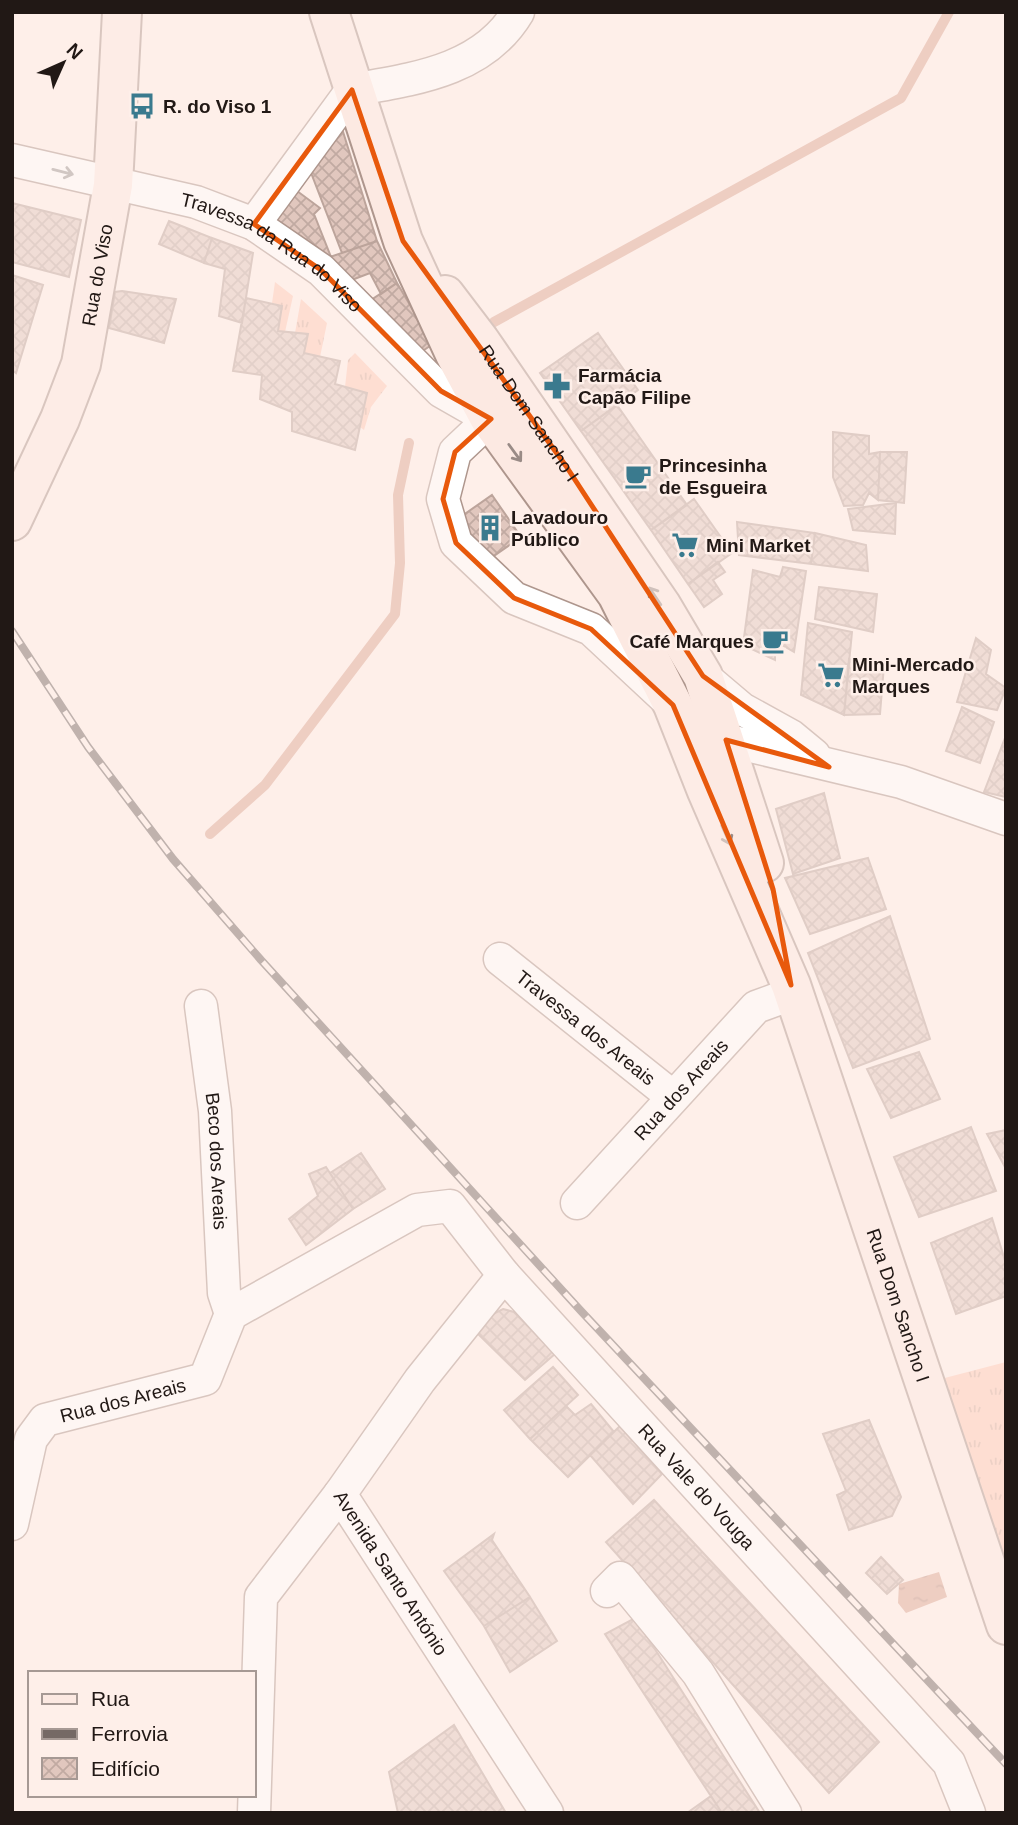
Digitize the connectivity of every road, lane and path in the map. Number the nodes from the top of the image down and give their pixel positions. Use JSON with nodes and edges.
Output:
{"nodes":[{"id":1,"x":122,"y":12,"type":"edge"},
{"id":2,"x":329,"y":12,"type":"edge"},
{"id":3,"x":518,"y":12,"type":"edge"},
{"id":4,"x":352,"y":90,"type":"junction"},
{"id":5,"x":12,"y":160,"type":"edge"},
{"id":6,"x":113,"y":185,"type":"junction"},
{"id":7,"x":254,"y":224,"type":"junction"},
{"id":8,"x":403,"y":242,"type":"junction"},
{"id":9,"x":490,"y":419,"type":"junction"},
{"id":10,"x":12,"y":521,"type":"edge"},
{"id":11,"x":617,"y":594,"type":"junction"},
{"id":12,"x":703,"y":676,"type":"junction"},
{"id":13,"x":673,"y":705,"type":"junction"},
{"id":14,"x":726,"y":740,"type":"junction"},
{"id":15,"x":781,"y":743,"type":"junction"},
{"id":16,"x":721,"y":788,"type":"junction"},
{"id":17,"x":1006,"y":819,"type":"edge"},
{"id":18,"x":500,"y":959,"type":"dead end"},
{"id":19,"x":792,"y":989,"type":"junction"},
{"id":20,"x":201,"y":1006,"type":"dead end"},
{"id":21,"x":673,"y":1097,"type":"junction"},
{"id":22,"x":577,"y":1203,"type":"dead end"},
{"id":23,"x":504,"y":1275,"type":"junction"},
{"id":24,"x":231,"y":1314,"type":"junction"},
{"id":25,"x":340,"y":1494,"type":"junction"},
{"id":26,"x":12,"y":1524,"type":"edge"},
{"id":27,"x":607,"y":1591,"type":"dead end"},
{"id":28,"x":1006,"y":1625,"type":"edge"},
{"id":29,"x":256,"y":1751,"type":"edge"},
{"id":30,"x":547,"y":1813,"type":"edge"},
{"id":31,"x":785,"y":1813,"type":"edge"},
{"id":32,"x":969,"y":1813,"type":"edge"}],
"edges":[{"from":1,"to":6,"type":"main road","name":"Rua do Viso"},
{"from":2,"to":4,"type":"main road","name":"Rua Dom Sancho I"},
{"from":3,"to":4,"type":"street"},
{"from":4,"to":7,"type":"street"},
{"from":4,"to":8,"type":"main road","name":"Rua Dom Sancho I"},
{"from":5,"to":6,"type":"street","name":"Travessa da Rua do Viso","one_way":true},
{"from":6,"to":7,"type":"street","name":"Travessa da Rua do Viso"},
{"from":6,"to":10,"type":"main road","name":"Rua do Viso"},
{"from":7,"to":9,"type":"street","name":"Travessa da Rua do Viso"},
{"from":8,"to":9,"type":"main road","name":"Rua Dom Sancho I"},
{"from":12,"to":8,"type":"main road","name":"Rua Dom Sancho I","one_way":true},
{"from":9,"to":11,"type":"main road","name":"Rua Dom Sancho I","one_way":true},
{"from":9,"to":13,"type":"street"},
{"from":11,"to":13,"type":"main road","name":"Rua Dom Sancho I"},
{"from":11,"to":14,"type":"street","name":"Rua Dom Sancho I"},
{"from":12,"to":14,"type":"main road","name":"Rua Dom Sancho I"},
{"from":12,"to":15,"type":"street"},
{"from":13,"to":16,"type":"main road","name":"Rua Dom Sancho I"},
{"from":14,"to":15,"type":"street"},
{"from":14,"to":16,"type":"main road","name":"Rua Dom Sancho I"},
{"from":15,"to":16,"type":"street"},
{"from":15,"to":17,"type":"street"},
{"from":16,"to":19,"type":"main road","name":"Rua Dom Sancho I"},
{"from":18,"to":21,"type":"street","name":"Travessa dos Areais"},
{"from":19,"to":21,"type":"street","name":"Rua dos Areais"},
{"from":19,"to":28,"type":"main road","name":"Rua Dom Sancho I"},
{"from":20,"to":24,"type":"street","name":"Beco dos Areais"},
{"from":21,"to":22,"type":"street","name":"Rua dos Areais"},
{"from":23,"to":24,"type":"street","name":"Rua Vale do Vouga"},
{"from":23,"to":25,"type":"street","name":"Avenida Santo António"},
{"from":23,"to":32,"type":"street","name":"Rua Vale do Vouga"},
{"from":24,"to":26,"type":"street","name":"Rua dos Areais"},
{"from":25,"to":29,"type":"street"},
{"from":25,"to":30,"type":"street","name":"Avenida Santo António"},
{"from":27,"to":31,"type":"street"}]}
